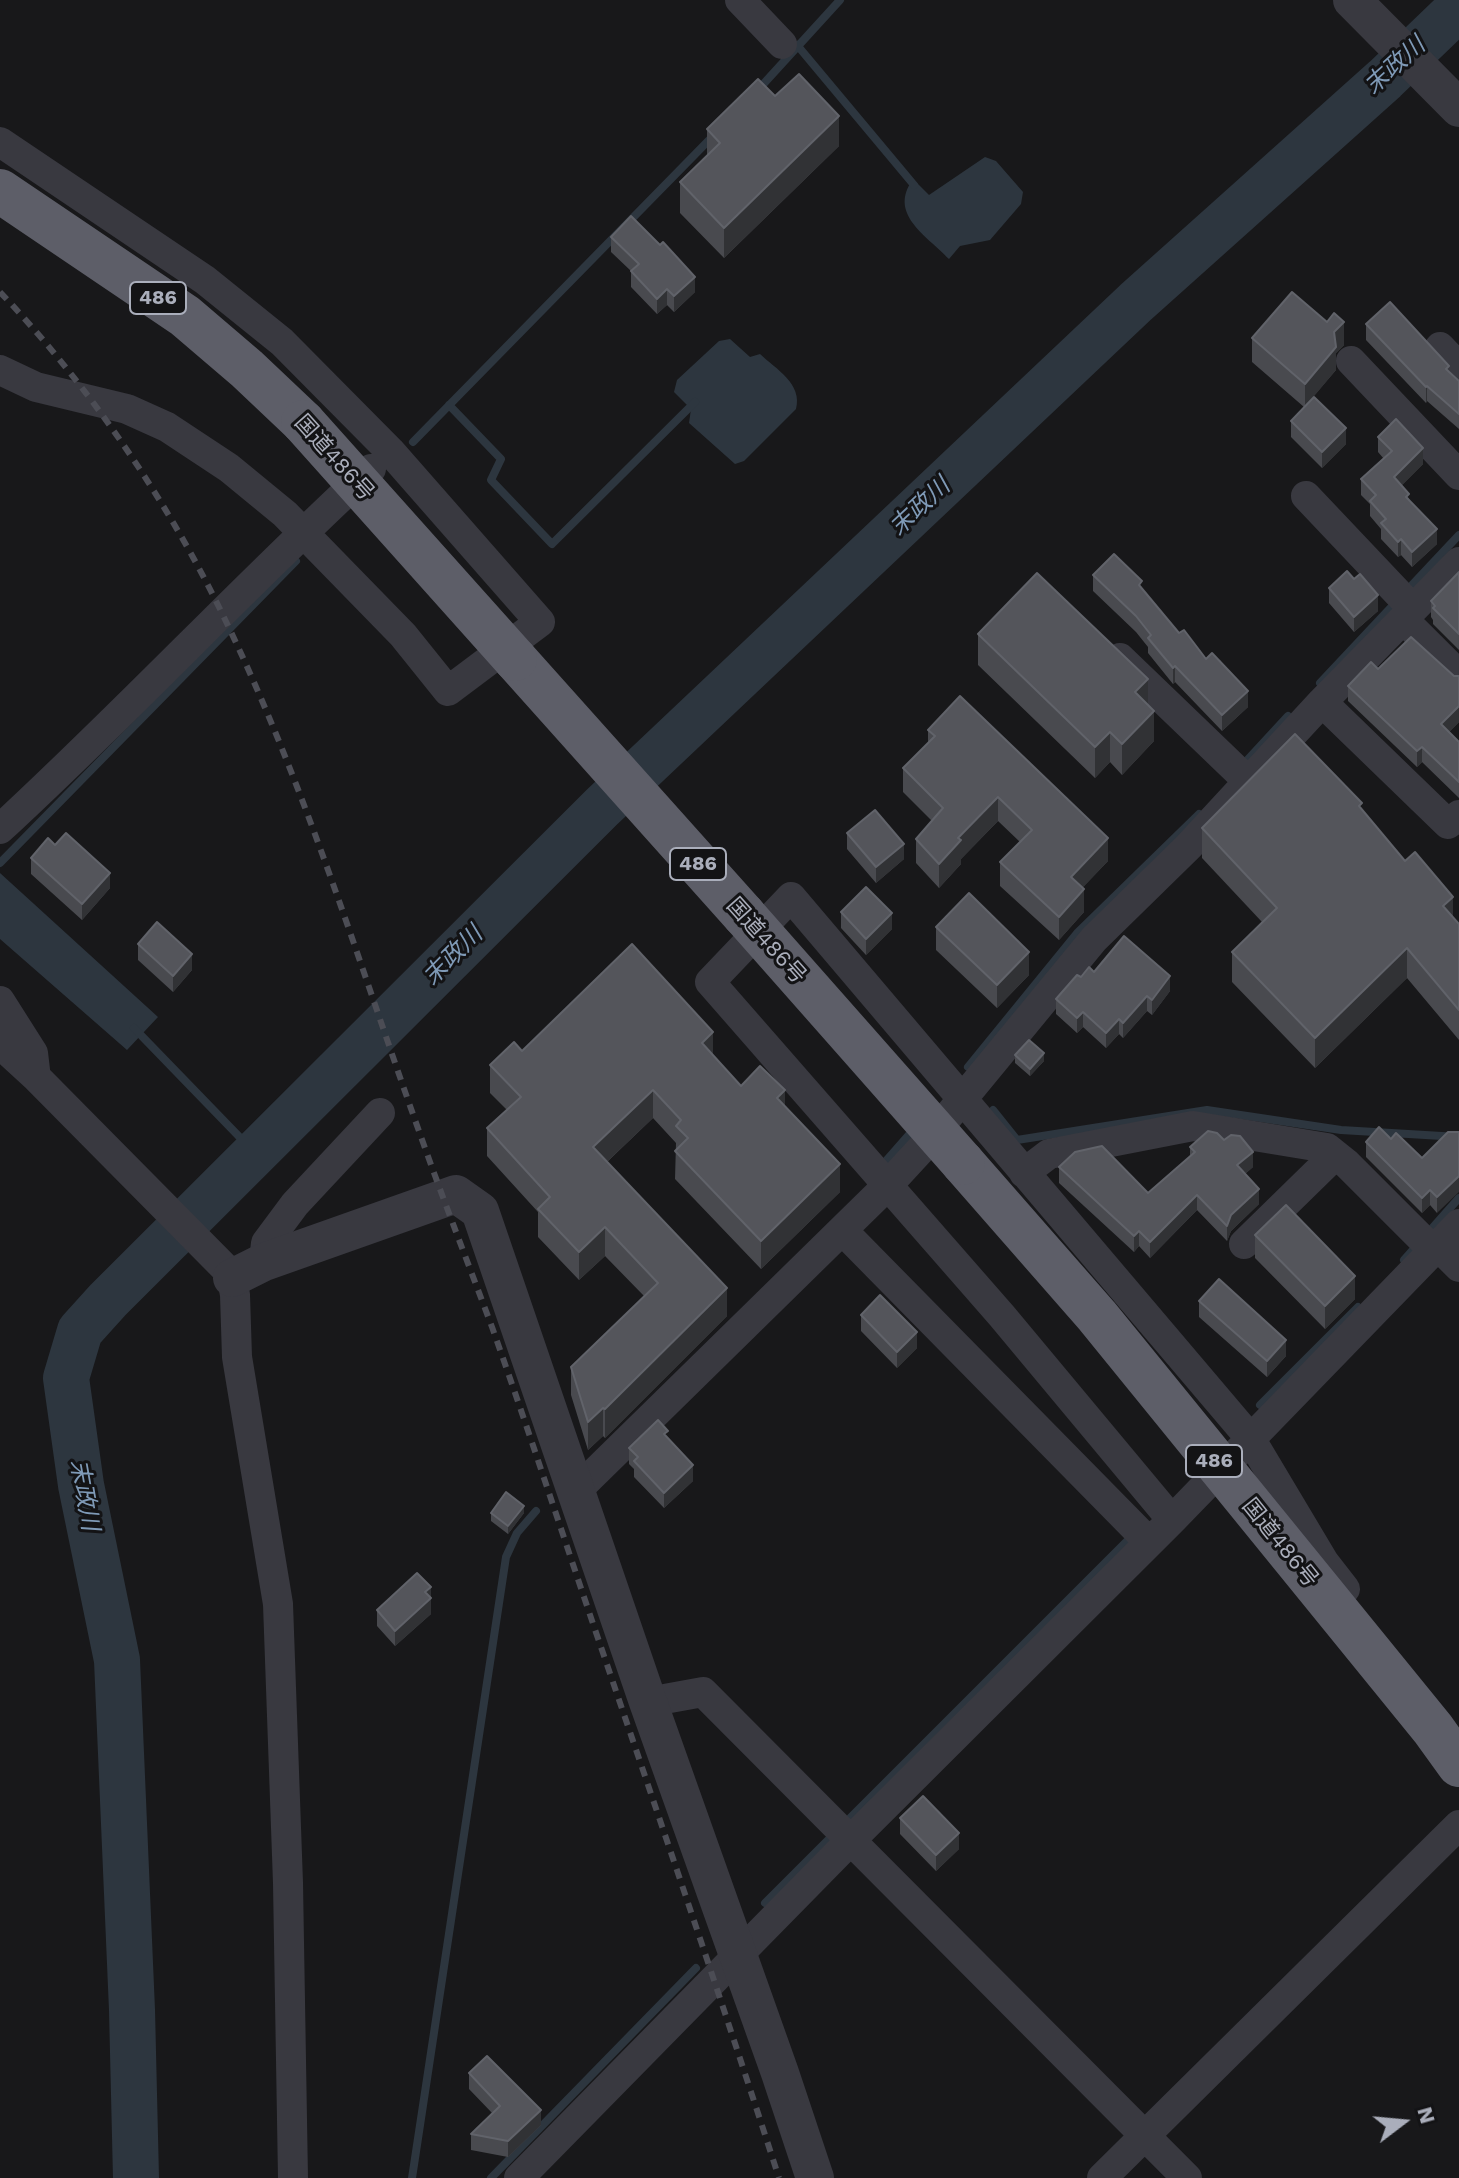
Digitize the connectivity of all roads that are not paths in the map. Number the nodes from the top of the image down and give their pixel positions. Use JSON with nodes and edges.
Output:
{"nodes":[{"id":1,"x":740,"y":0,"type":"edge"},
{"id":2,"x":1369,"y":12,"type":"edge"},
{"id":3,"x":782,"y":44,"type":"dead end"},
{"id":4,"x":1450,"y":95,"type":"edge"},
{"id":5,"x":0,"y":142,"type":"edge"},
{"id":6,"x":1,"y":194,"type":"edge"},
{"id":7,"x":1351,"y":361,"type":"dead end"},
{"id":8,"x":0,"y":370,"type":"edge"},
{"id":9,"x":390,"y":451,"type":"junction"},
{"id":10,"x":1459,"y":475,"type":"edge"},
{"id":11,"x":1306,"y":496,"type":"dead end"},
{"id":12,"x":302,"y":532,"type":"junction"},
{"id":13,"x":1459,"y":562,"type":"edge"},
{"id":14,"x":1405,"y":606,"type":"junction"},
{"id":15,"x":1095,"y":634,"type":"edge"},
{"id":16,"x":1459,"y":675,"type":"edge"},
{"id":17,"x":1322,"y":702,"type":"junction"},
{"id":18,"x":1241,"y":775,"type":"junction"},
{"id":19,"x":1459,"y":815,"type":"edge"},
{"id":20,"x":0,"y":829,"type":"edge"},
{"id":21,"x":0,"y":1001,"type":"edge"},
{"id":22,"x":0,"y":1044,"type":"edge"},
{"id":23,"x":36,"y":1077,"type":"junction"},
{"id":24,"x":961,"y":1098,"type":"junction"},
{"id":25,"x":380,"y":1113,"type":"dead end"},
{"id":26,"x":1335,"y":1155,"type":"junction"},
{"id":27,"x":1024,"y":1173,"type":"junction"},
{"id":28,"x":879,"y":1177,"type":"junction"},
{"id":29,"x":1459,"y":1224,"type":"edge"},
{"id":30,"x":843,"y":1231,"type":"junction"},
{"id":31,"x":1244,"y":1244,"type":"dead end"},
{"id":32,"x":1435,"y":1249,"type":"edge"},
{"id":33,"x":236,"y":1265,"type":"junction"},
{"id":34,"x":1250,"y":1438,"type":"junction"},
{"id":35,"x":1221,"y":1469,"type":"junction"},
{"id":36,"x":576,"y":1491,"type":"junction"},
{"id":37,"x":1172,"y":1520,"type":"junction"},
{"id":38,"x":1149,"y":1542,"type":"junction"},
{"id":39,"x":648,"y":1702,"type":"junction"},
{"id":40,"x":1416,"y":1708,"type":"junction"},
{"id":41,"x":1459,"y":1765,"type":"edge"},
{"id":42,"x":1459,"y":1825,"type":"edge"},
{"id":43,"x":843,"y":1833,"type":"junction"},
{"id":44,"x":739,"y":1956,"type":"junction"},
{"id":45,"x":1145,"y":2135,"type":"junction"},
{"id":46,"x":535,"y":2172,"type":"edge"},
{"id":47,"x":293,"y":2178,"type":"edge"},
{"id":48,"x":815,"y":2178,"type":"edge"},
{"id":49,"x":1102,"y":2178,"type":"edge"},
{"id":50,"x":1187,"y":2178,"type":"edge"}],
"edges":[{"from":1,"to":3,"type":"street"},
{"from":2,"to":4,"type":"street"},
{"from":5,"to":9,"type":"street"},
{"from":6,"to":35,"type":"highway","name":"国道486号","number":"486","bridge":true},
{"from":7,"to":10,"type":"street"},
{"from":8,"to":12,"type":"street"},
{"from":9,"to":12,"type":"street"},
{"from":9,"to":12,"type":"street"},
{"from":11,"to":14,"type":"street"},
{"from":12,"to":20,"type":"street"},
{"from":13,"to":14,"type":"street"},
{"from":14,"to":16,"type":"street"},
{"from":14,"to":17,"type":"street"},
{"from":15,"to":18,"type":"street"},
{"from":17,"to":18,"type":"street"},
{"from":17,"to":19,"type":"street"},
{"from":18,"to":24,"type":"street"},
{"from":21,"to":23,"type":"street"},
{"from":22,"to":23,"type":"street"},
{"from":23,"to":33,"type":"street"},
{"from":24,"to":27,"type":"street"},
{"from":24,"to":28,"type":"street"},
{"from":24,"to":28,"type":"street"},
{"from":25,"to":33,"type":"street"},
{"from":26,"to":27,"type":"street"},
{"from":26,"to":31,"type":"street"},
{"from":26,"to":32,"type":"street"},
{"from":27,"to":34,"type":"street"},
{"from":28,"to":30,"type":"street"},
{"from":28,"to":37,"type":"street"},
{"from":29,"to":32,"type":"street"},
{"from":30,"to":36,"type":"street"},
{"from":30,"to":38,"type":"street"},
{"from":32,"to":34,"type":"street"},
{"from":33,"to":36,"type":"street"},
{"from":33,"to":47,"type":"street"},
{"from":34,"to":35,"type":"street"},
{"from":34,"to":40,"type":"street"},
{"from":35,"to":37,"type":"street"},
{"from":35,"to":40,"type":"highway","name":"国道486号","number":"486"},
{"from":36,"to":39,"type":"street"},
{"from":37,"to":38,"type":"street"},
{"from":38,"to":43,"type":"street"},
{"from":39,"to":43,"type":"street"},
{"from":39,"to":44,"type":"street"},
{"from":40,"to":41,"type":"highway","name":"国道486号","number":"486"},
{"from":42,"to":45,"type":"street"},
{"from":43,"to":44,"type":"street"},
{"from":43,"to":45,"type":"street"},
{"from":44,"to":46,"type":"street"},
{"from":44,"to":48,"type":"street"},
{"from":45,"to":49,"type":"street"},
{"from":45,"to":50,"type":"street"}]}
